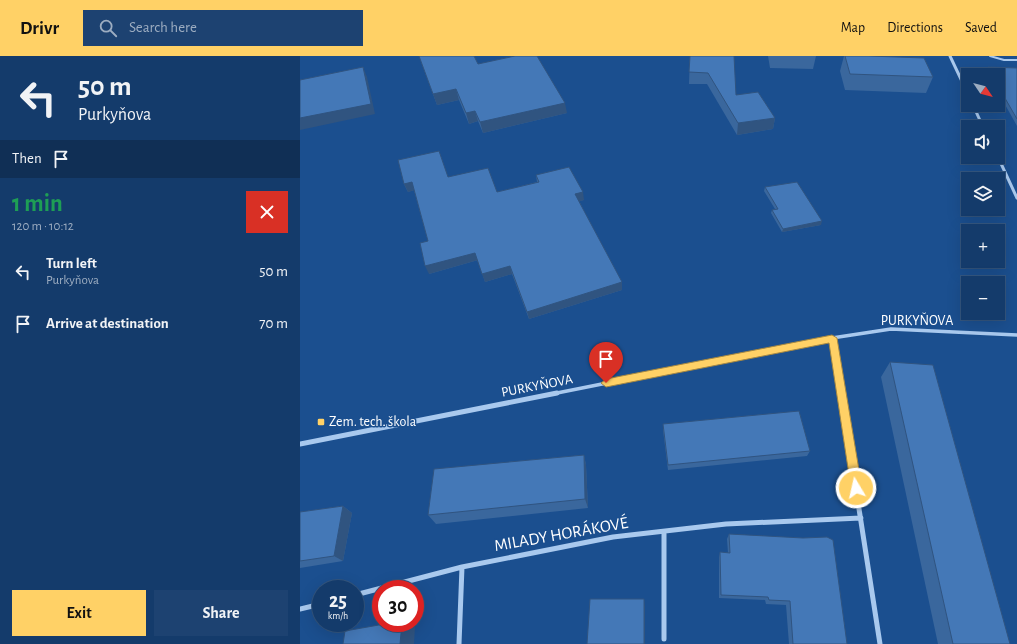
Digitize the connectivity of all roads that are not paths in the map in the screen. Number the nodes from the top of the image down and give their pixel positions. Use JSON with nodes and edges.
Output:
{"nodes":[{"id":1,"x":950,"y":56,"type":"edge"},
{"id":2,"x":990,"y":56,"type":"edge"},
{"id":3,"x":1017,"y":60,"type":"edge"},
{"id":4,"x":961,"y":79,"type":"edge"},
{"id":5,"x":1001,"y":164,"type":"edge"},
{"id":6,"x":1017,"y":198,"type":"edge"},
{"id":7,"x":1017,"y":335,"type":"edge"},
{"id":8,"x":832,"y":338,"type":"junction"},
{"id":9,"x":300,"y":444,"type":"edge"},
{"id":10,"x":861,"y":518,"type":"junction"},
{"id":11,"x":664,"y":532,"type":"junction"},
{"id":12,"x":462,"y":567,"type":"junction"},
{"id":13,"x":364,"y":593,"type":"edge"},
{"id":14,"x":312,"y":606,"type":"edge"},
{"id":15,"x":300,"y":609,"type":"edge"},
{"id":16,"x":664,"y":639,"type":"dead end"},
{"id":17,"x":459,"y":644,"type":"edge"},
{"id":18,"x":880,"y":644,"type":"edge"}],
"edges":[{"from":1,"to":4,"type":"street"},
{"from":2,"to":3,"type":"lane"},
{"from":5,"to":6,"type":"street"},
{"from":7,"to":8,"type":"street","name":"PURKYŇOVA"},
{"from":8,"to":9,"type":"street","name":"PURKYŇOVA"},
{"from":8,"to":10,"type":"street"},
{"from":10,"to":11,"type":"street","name":"MILADY HORÁKOVÉ"},
{"from":10,"to":18,"type":"street"},
{"from":11,"to":12,"type":"street","name":"MILADY HORÁKOVÉ"},
{"from":11,"to":16,"type":"street"},
{"from":12,"to":13,"type":"street","name":"MILADY HORÁKOVÉ"},
{"from":12,"to":17,"type":"street"},
{"from":14,"to":15,"type":"street"}]}
